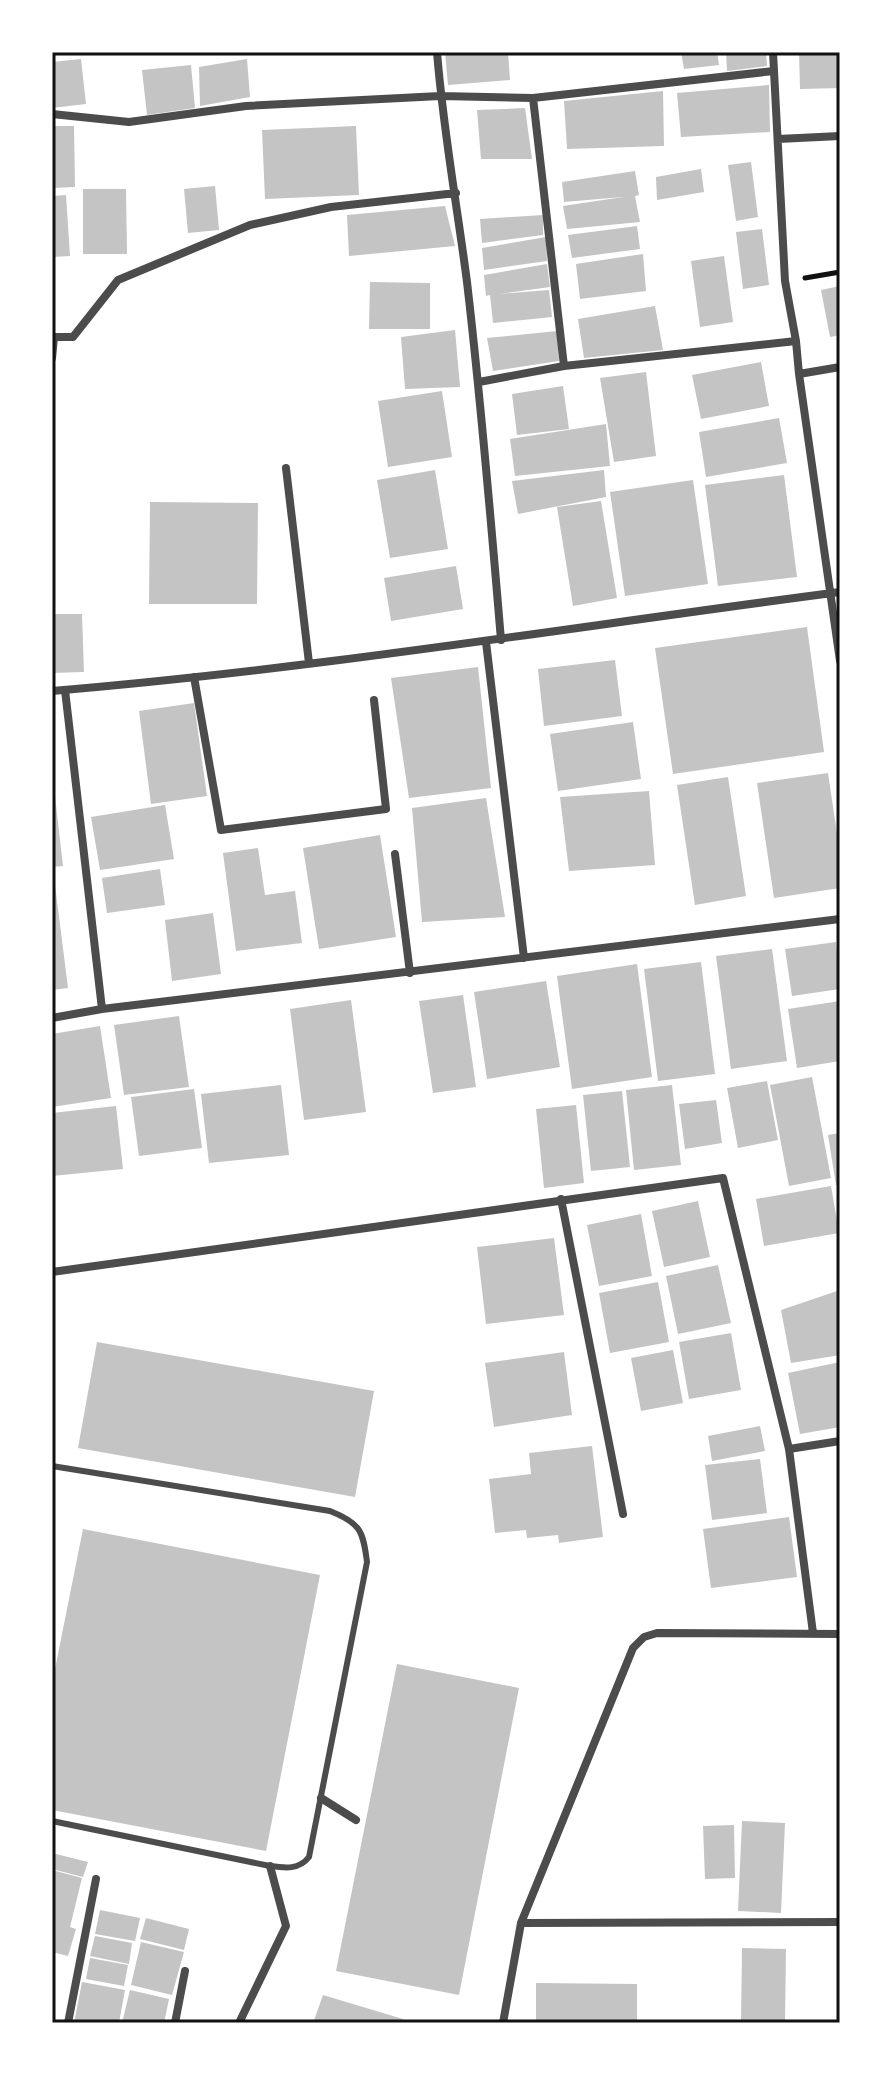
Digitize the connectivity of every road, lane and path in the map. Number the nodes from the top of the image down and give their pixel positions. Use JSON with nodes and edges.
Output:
{"nodes":[{"id":1,"x":437,"y":52,"type":"edge"},
{"id":2,"x":773,"y":52,"type":"edge"},
{"id":3,"x":774,"y":71,"type":"junction"},
{"id":4,"x":440,"y":96,"type":"junction"},
{"id":5,"x":533,"y":98,"type":"junction"},
{"id":6,"x":52,"y":114,"type":"edge"},
{"id":7,"x":840,"y":136,"type":"edge"},
{"id":8,"x":778,"y":139,"type":"junction"},
{"id":9,"x":456,"y":193,"type":"junction"},
{"id":10,"x":840,"y":272,"type":"edge"},
{"id":11,"x":785,"y":281,"type":"junction"},
{"id":12,"x":53,"y":337,"type":"edge"},
{"id":13,"x":796,"y":341,"type":"junction"},
{"id":14,"x":52,"y":358,"type":"edge"},
{"id":15,"x":564,"y":366,"type":"junction"},
{"id":16,"x":840,"y":367,"type":"edge"},
{"id":17,"x":799,"y":374,"type":"junction"},
{"id":18,"x":479,"y":382,"type":"junction"},
{"id":19,"x":286,"y":468,"type":"dead end"},
{"id":20,"x":836,"y":592,"type":"edge"},
{"id":21,"x":501,"y":640,"type":"junction"},
{"id":22,"x":486,"y":642,"type":"junction"},
{"id":23,"x":840,"y":661,"type":"edge"},
{"id":24,"x":309,"y":663,"type":"junction"},
{"id":25,"x":194,"y":677,"type":"junction"},
{"id":26,"x":65,"y":690,"type":"junction"},
{"id":27,"x":52,"y":691,"type":"edge"},
{"id":28,"x":374,"y":700,"type":"dead end"},
{"id":29,"x":395,"y":854,"type":"dead end"},
{"id":30,"x":840,"y":919,"type":"edge"},
{"id":31,"x":524,"y":958,"type":"junction"},
{"id":32,"x":410,"y":973,"type":"junction"},
{"id":33,"x":102,"y":1009,"type":"junction"},
{"id":34,"x":52,"y":1018,"type":"edge"},
{"id":35,"x":561,"y":1199,"type":"junction"},
{"id":36,"x":52,"y":1272,"type":"edge"},
{"id":37,"x":840,"y":1441,"type":"edge"},
{"id":38,"x":789,"y":1449,"type":"junction"},
{"id":39,"x":52,"y":1466,"type":"edge"},
{"id":40,"x":623,"y":1514,"type":"dead end"},
{"id":41,"x":813,"y":1633,"type":"junction"},
{"id":42,"x":840,"y":1634,"type":"edge"},
{"id":43,"x":321,"y":1798,"type":"junction"},
{"id":44,"x":356,"y":1820,"type":"dead end"},
{"id":45,"x":52,"y":1821,"type":"edge"},
{"id":46,"x":270,"y":1866,"type":"junction"},
{"id":47,"x":96,"y":1879,"type":"dead end"},
{"id":48,"x":840,"y":1922,"type":"edge"},
{"id":49,"x":521,"y":1923,"type":"junction"},
{"id":50,"x":185,"y":1971,"type":"dead end"},
{"id":51,"x":68,"y":2023,"type":"edge"},
{"id":52,"x":175,"y":2023,"type":"edge"},
{"id":53,"x":239,"y":2023,"type":"edge"},
{"id":54,"x":503,"y":2023,"type":"edge"}],
"edges":[{"from":1,"to":4,"type":"street"},
{"from":2,"to":3,"type":"street"},
{"from":3,"to":5,"type":"street"},
{"from":3,"to":8,"type":"street"},
{"from":4,"to":5,"type":"street"},
{"from":4,"to":6,"type":"street"},
{"from":4,"to":9,"type":"street"},
{"from":5,"to":15,"type":"street"},
{"from":7,"to":8,"type":"street"},
{"from":8,"to":11,"type":"street"},
{"from":9,"to":12,"type":"street"},
{"from":9,"to":18,"type":"street"},
{"from":10,"to":11,"type":"path"},
{"from":11,"to":13,"type":"street"},
{"from":12,"to":14,"type":"street"},
{"from":13,"to":15,"type":"street"},
{"from":13,"to":17,"type":"street"},
{"from":15,"to":18,"type":"street"},
{"from":16,"to":17,"type":"street"},
{"from":17,"to":20,"type":"street"},
{"from":18,"to":21,"type":"street"},
{"from":19,"to":24,"type":"street"},
{"from":20,"to":21,"type":"street"},
{"from":20,"to":23,"type":"street"},
{"from":21,"to":22,"type":"street"},
{"from":22,"to":24,"type":"street"},
{"from":22,"to":31,"type":"street"},
{"from":24,"to":25,"type":"street"},
{"from":25,"to":26,"type":"street"},
{"from":25,"to":28,"type":"street"},
{"from":26,"to":27,"type":"street"},
{"from":26,"to":33,"type":"street"},
{"from":29,"to":32,"type":"street"},
{"from":30,"to":31,"type":"street"},
{"from":31,"to":32,"type":"street"},
{"from":32,"to":33,"type":"street"},
{"from":33,"to":34,"type":"street"},
{"from":35,"to":36,"type":"street"},
{"from":35,"to":38,"type":"street"},
{"from":35,"to":40,"type":"street"},
{"from":37,"to":38,"type":"street"},
{"from":38,"to":41,"type":"street"},
{"from":39,"to":43,"type":"lane"},
{"from":41,"to":42,"type":"street"},
{"from":41,"to":49,"type":"street"},
{"from":43,"to":44,"type":"street"},
{"from":43,"to":46,"type":"lane"},
{"from":45,"to":46,"type":"lane"},
{"from":46,"to":53,"type":"street"},
{"from":47,"to":51,"type":"street"},
{"from":48,"to":49,"type":"street"},
{"from":49,"to":54,"type":"street"},
{"from":50,"to":52,"type":"street"}]}
